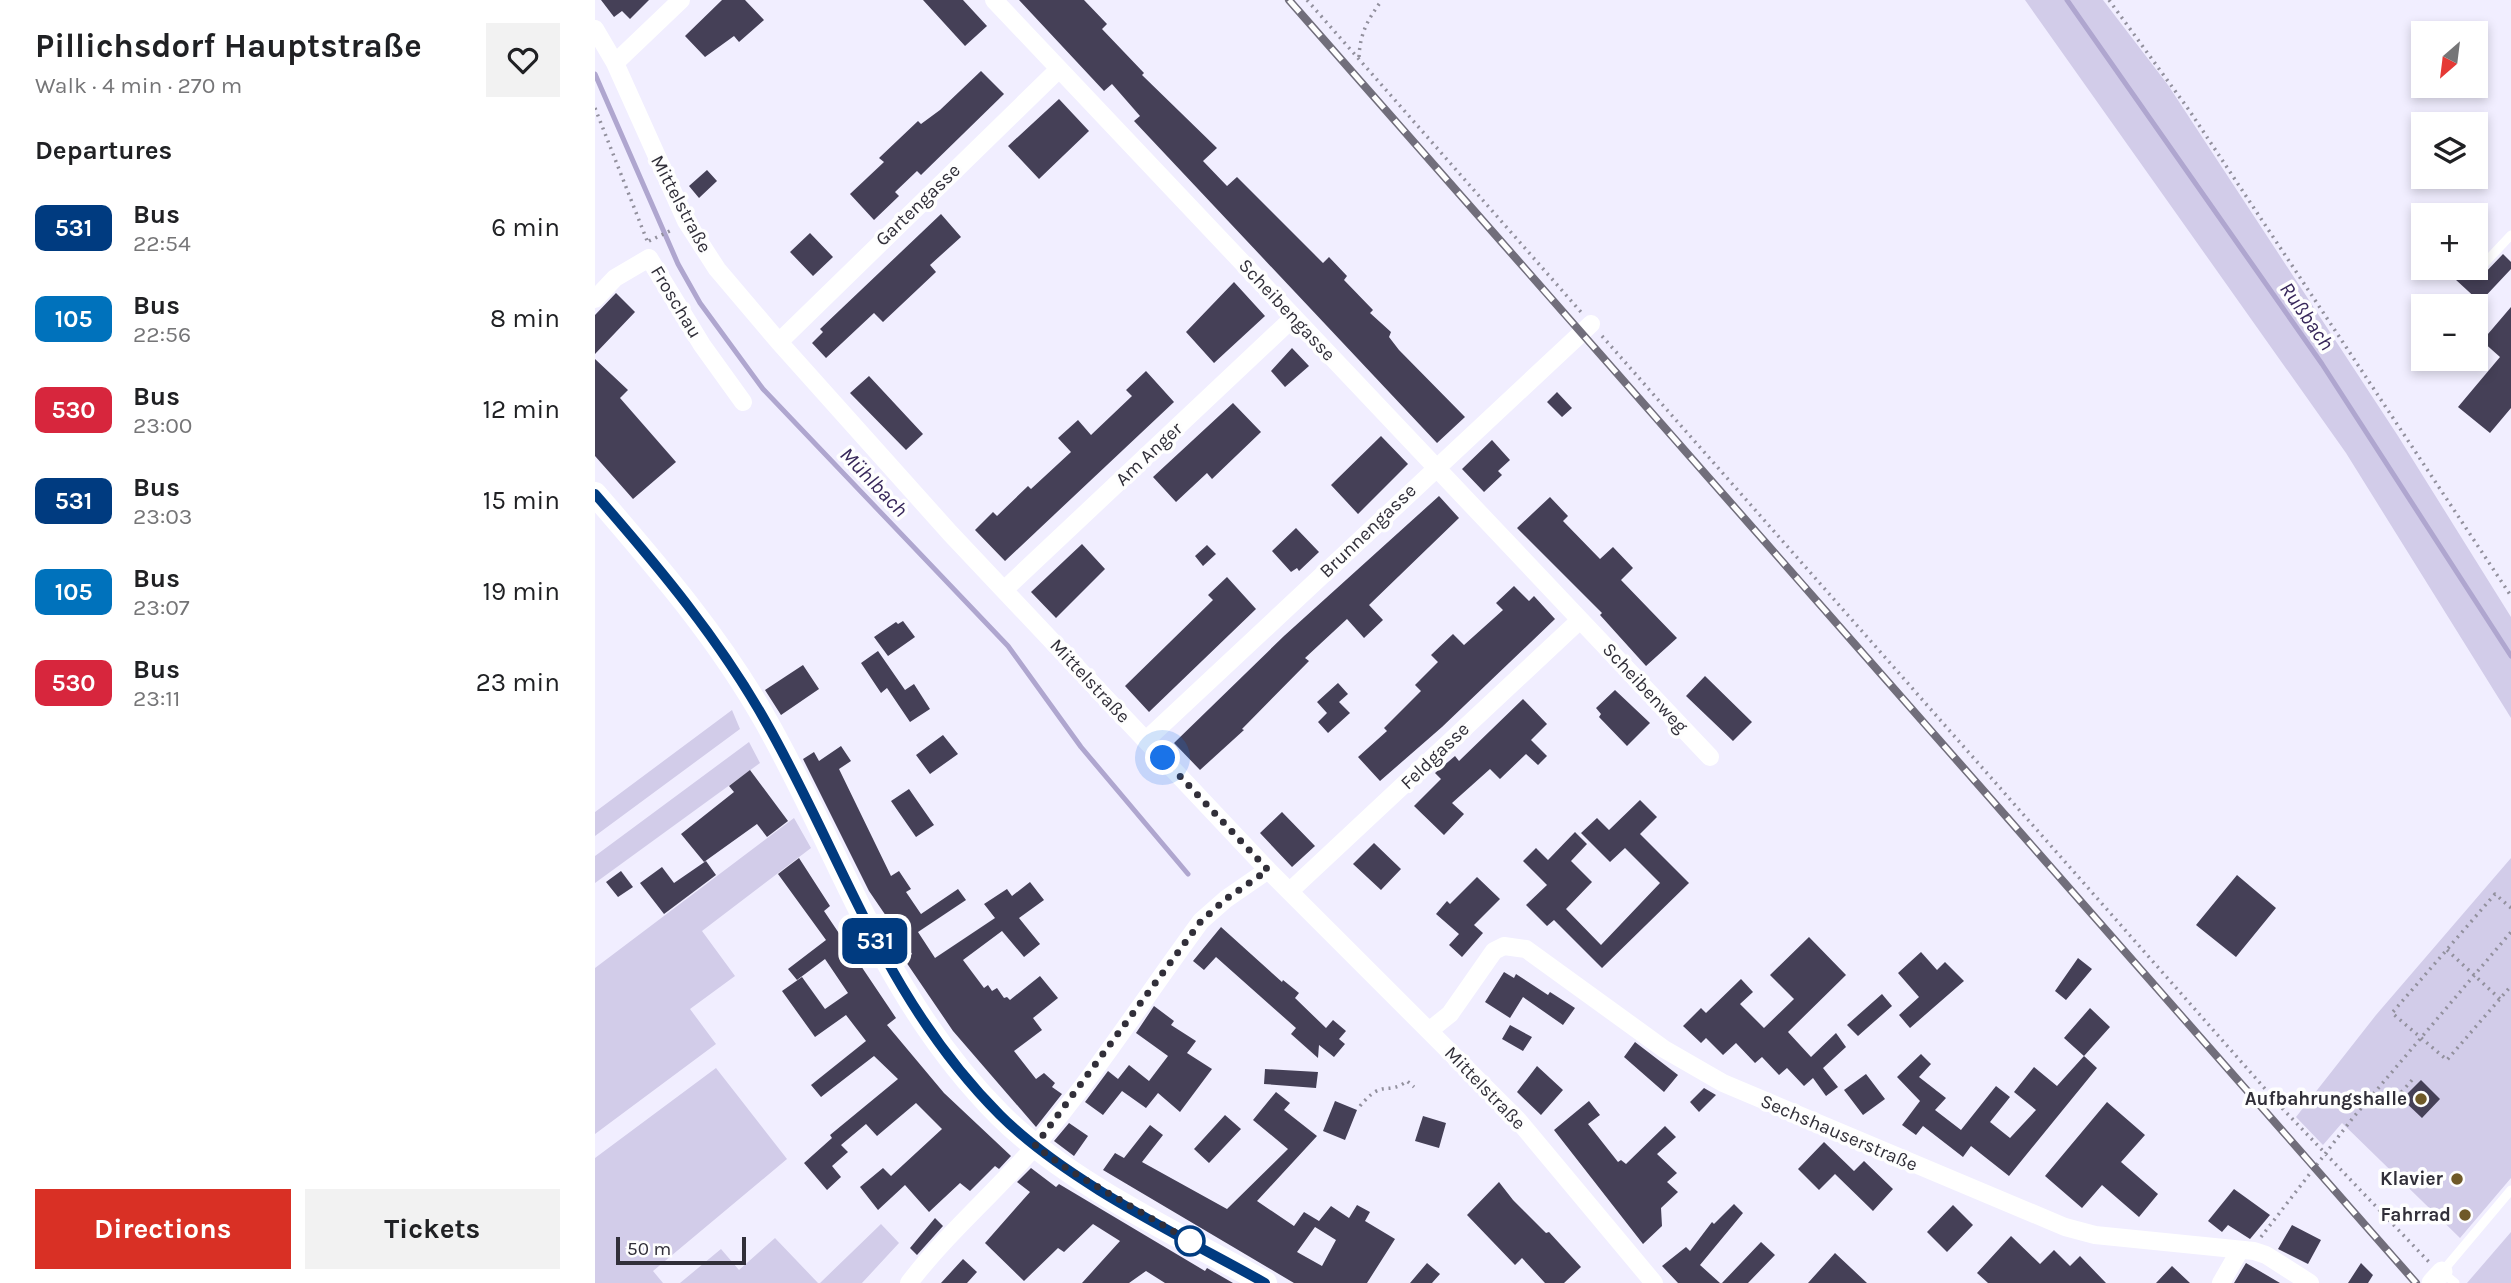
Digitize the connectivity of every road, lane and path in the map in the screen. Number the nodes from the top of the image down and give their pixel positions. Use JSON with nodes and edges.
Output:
{"nodes":[{"id":1,"x":681,"y":0,"type":"edge"},
{"id":2,"x":994,"y":0,"type":"edge"},
{"id":3,"x":1307,"y":0,"type":"edge"},
{"id":4,"x":1382,"y":0,"type":"edge"},
{"id":5,"x":2109,"y":0,"type":"edge"},
{"id":6,"x":595,"y":29,"type":"edge"},
{"id":7,"x":1359,"y":60,"type":"junction"},
{"id":8,"x":615,"y":63,"type":"junction"},
{"id":9,"x":1059,"y":69,"type":"junction"},
{"id":10,"x":595,"y":108,"type":"edge"},
{"id":11,"x":673,"y":229,"type":"dead end"},
{"id":12,"x":2511,"y":235,"type":"edge"},
{"id":13,"x":646,"y":236,"type":"dead end"},
{"id":14,"x":654,"y":239,"type":"dead end"},
{"id":15,"x":2488,"y":259,"type":"edge"},
{"id":16,"x":595,"y":299,"type":"edge"},
{"id":17,"x":1294,"y":317,"type":"junction"},
{"id":18,"x":1591,"y":324,"type":"junction"},
{"id":19,"x":779,"y":342,"type":"junction"},
{"id":20,"x":743,"y":402,"type":"dead end"},
{"id":21,"x":1436,"y":469,"type":"junction"},
{"id":22,"x":595,"y":494,"type":"edge"},
{"id":23,"x":1004,"y":590,"type":"junction"},
{"id":24,"x":2511,"y":596,"type":"edge"},
{"id":25,"x":1580,"y":620,"type":"junction"},
{"id":26,"x":1146,"y":740,"type":"junction"},
{"id":27,"x":1710,"y":757,"type":"dead end"},
{"id":28,"x":1268,"y":870,"type":"junction"},
{"id":29,"x":1290,"y":891,"type":"junction"},
{"id":30,"x":2511,"y":908,"type":"edge"},
{"id":31,"x":2511,"y":932,"type":"edge"},
{"id":32,"x":2447,"y":950,"type":"junction"},
{"id":33,"x":2474,"y":975,"type":"junction"},
{"id":34,"x":2511,"y":986,"type":"edge"},
{"id":35,"x":2500,"y":999,"type":"junction"},
{"id":36,"x":1430,"y":1030,"type":"junction"},
{"id":37,"x":2420,"y":1037,"type":"junction"},
{"id":38,"x":2413,"y":1079,"type":"dead end"},
{"id":39,"x":1414,"y":1087,"type":"dead end"},
{"id":40,"x":2369,"y":1098,"type":"junction"},
{"id":41,"x":1360,"y":1106,"type":"dead end"},
{"id":42,"x":1035,"y":1146,"type":"junction"},
{"id":43,"x":2325,"y":1154,"type":"junction"},
{"id":44,"x":2511,"y":1190,"type":"edge"},
{"id":45,"x":2247,"y":1251,"type":"junction"},
{"id":46,"x":2443,"y":1279,"type":"edge"},
{"id":47,"x":909,"y":1283,"type":"edge"},
{"id":48,"x":1265,"y":1283,"type":"edge"},
{"id":49,"x":1654,"y":1283,"type":"edge"},
{"id":50,"x":2221,"y":1283,"type":"edge"},
{"id":51,"x":2310,"y":1283,"type":"edge"}],
"edges":[{"from":1,"to":8,"type":"street"},
{"from":2,"to":9,"type":"street","name":"Scheibengasse"},
{"from":3,"to":7,"type":"path"},
{"from":4,"to":7,"type":"path"},
{"from":5,"to":24,"type":"path"},
{"from":6,"to":8,"type":"street","name":"Mittelstraße"},
{"from":7,"to":18,"type":"path"},
{"from":8,"to":19,"type":"street","name":"Mittelstraße"},
{"from":9,"to":17,"type":"street","name":"Scheibengasse"},
{"from":9,"to":19,"type":"street","name":"Gartengasse"},
{"from":10,"to":13,"type":"path"},
{"from":11,"to":14,"type":"path"},
{"from":12,"to":15,"type":"lane"},
{"from":16,"to":20,"type":"street","name":"Froschau"},
{"from":17,"to":21,"type":"street","name":"Scheibengasse"},
{"from":17,"to":23,"type":"street","name":"Am Anger"},
{"from":18,"to":21,"type":"street","name":"Brunnengasse"},
{"from":18,"to":43,"type":"path"},
{"from":19,"to":23,"type":"street","name":"Mittelstraße"},
{"from":21,"to":25,"type":"street","name":"Scheibengasse"},
{"from":21,"to":26,"type":"street","name":"Brunnengasse"},
{"from":22,"to":42,"type":"main road"},
{"from":23,"to":26,"type":"street","name":"Mittelstraße"},
{"from":25,"to":27,"type":"street","name":"Scheibenweg"},
{"from":25,"to":29,"type":"street","name":"Feldgasse"},
{"from":26,"to":28,"type":"street","name":"Mittelstraße"},
{"from":28,"to":29,"type":"street","name":"Mittelstraße"},
{"from":28,"to":42,"type":"street"},
{"from":29,"to":36,"type":"street","name":"Mittelstraße"},
{"from":30,"to":32,"type":"path"},
{"from":31,"to":33,"type":"path"},
{"from":32,"to":33,"type":"path"},
{"from":32,"to":37,"type":"path"},
{"from":33,"to":35,"type":"path"},
{"from":33,"to":37,"type":"path"},
{"from":34,"to":35,"type":"path"},
{"from":35,"to":37,"type":"path"},
{"from":36,"to":45,"type":"street","name":"Sechshauserstraße"},
{"from":36,"to":49,"type":"street","name":"Mittelstraße"},
{"from":37,"to":40,"type":"path"},
{"from":38,"to":40,"type":"path"},
{"from":39,"to":41,"type":"path"},
{"from":40,"to":43,"type":"path"},
{"from":42,"to":47,"type":"street"},
{"from":42,"to":48,"type":"main road"},
{"from":43,"to":45,"type":"path"},
{"from":43,"to":46,"type":"path"},
{"from":44,"to":46,"type":"lane"},
{"from":45,"to":50,"type":"street"},
{"from":45,"to":51,"type":"street","name":"Sechshauserstraße"}]}
